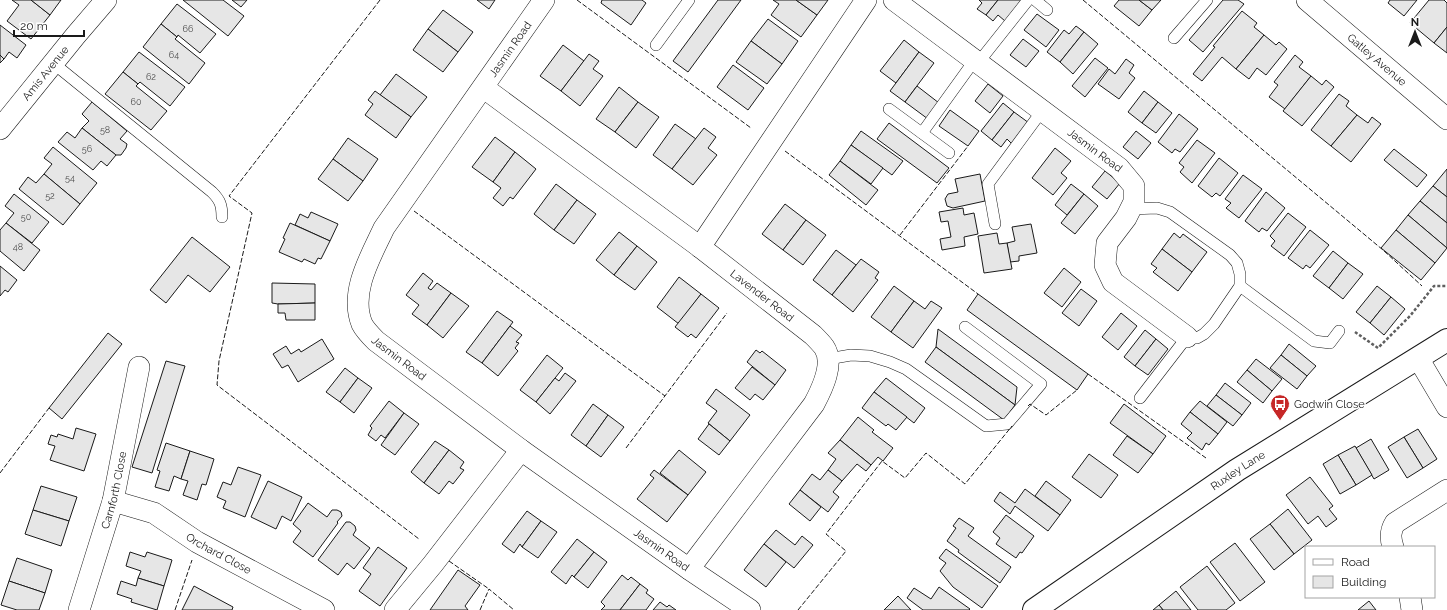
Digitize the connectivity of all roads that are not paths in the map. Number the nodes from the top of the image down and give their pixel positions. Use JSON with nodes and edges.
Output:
{"nodes":[{"id":1,"x":106,"y":0,"type":"edge"},
{"id":2,"x":544,"y":0,"type":"edge"},
{"id":3,"x":689,"y":0,"type":"edge"},
{"id":4,"x":866,"y":0,"type":"edge"},
{"id":5,"x":894,"y":0,"type":"edge"},
{"id":6,"x":1028,"y":0,"type":"edge"},
{"id":7,"x":1036,"y":0,"type":"edge"},
{"id":8,"x":1207,"y":0,"type":"edge"},
{"id":9,"x":1307,"y":0,"type":"edge"},
{"id":10,"x":1047,"y":10,"type":"dead end"},
{"id":11,"x":1174,"y":38,"type":"dead end"},
{"id":12,"x":656,"y":45,"type":"dead end"},
{"id":13,"x":976,"y":62,"type":"junction"},
{"id":14,"x":53,"y":63,"type":"junction"},
{"id":15,"x":484,"y":88,"type":"junction"},
{"id":16,"x":889,"y":109,"type":"dead end"},
{"id":17,"x":1042,"y":111,"type":"junction"},
{"id":18,"x":1447,"y":119,"type":"edge"},
{"id":19,"x":0,"y":129,"type":"edge"},
{"id":20,"x":922,"y":134,"type":"junction"},
{"id":21,"x":949,"y":153,"type":"dead end"},
{"id":22,"x":1130,"y":209,"type":"junction"},
{"id":23,"x":222,"y":217,"type":"dead end"},
{"id":24,"x":995,"y":224,"type":"dead end"},
{"id":25,"x":700,"y":247,"type":"junction"},
{"id":26,"x":1240,"y":286,"type":"junction"},
{"id":27,"x":965,"y":327,"type":"dead end"},
{"id":28,"x":1339,"y":331,"type":"road end"},
{"id":29,"x":1186,"y":337,"type":"junction"},
{"id":30,"x":1447,"y":340,"type":"edge"},
{"id":31,"x":1418,"y":358,"type":"junction"},
{"id":32,"x":828,"y":359,"type":"junction"},
{"id":33,"x":139,"y":367,"type":"dead end"},
{"id":34,"x":1140,"y":398,"type":"dead end"},
{"id":35,"x":1447,"y":407,"type":"edge"},
{"id":36,"x":521,"y":450,"type":"junction"},
{"id":37,"x":1447,"y":490,"type":"edge"},
{"id":38,"x":113,"y":501,"type":"junction"},
{"id":39,"x":1393,"y":546,"type":"edge"},
{"id":40,"x":690,"y":569,"type":"junction"},
{"id":41,"x":1410,"y":598,"type":"edge"},
{"id":42,"x":79,"y":610,"type":"edge"},
{"id":43,"x":324,"y":610,"type":"edge"},
{"id":44,"x":395,"y":610,"type":"edge"},
{"id":45,"x":750,"y":610,"type":"edge"},
{"id":46,"x":1034,"y":610,"type":"edge"},
{"id":47,"x":1412,"y":610,"type":"edge"}],
"edges":[{"from":1,"to":14,"type":"street","name":"Amis Avenue"},
{"from":2,"to":15,"type":"street","name":"Jasmin Road"},
{"from":3,"to":12,"type":"lane"},
{"from":4,"to":25,"type":"street"},
{"from":5,"to":13,"type":"street","name":"Jasmin Road"},
{"from":6,"to":13,"type":"lane"},
{"from":7,"to":10,"type":"lane"},
{"from":8,"to":11,"type":"lane"},
{"from":9,"to":18,"type":"street","name":"Gatley Avenue"},
{"from":13,"to":17,"type":"street","name":"Jasmin Road"},
{"from":13,"to":20,"type":"lane"},
{"from":14,"to":19,"type":"street","name":"Amis Avenue"},
{"from":14,"to":23,"type":"lane"},
{"from":15,"to":25,"type":"street","name":"Lavender Road"},
{"from":15,"to":36,"type":"street","name":"Jasmin Road"},
{"from":16,"to":20,"type":"lane"},
{"from":17,"to":22,"type":"street","name":"Jasmin Road"},
{"from":17,"to":24,"type":"lane"},
{"from":20,"to":21,"type":"lane"},
{"from":22,"to":26,"type":"lane"},
{"from":22,"to":29,"type":"street","name":"Jasmin Road"},
{"from":25,"to":32,"type":"street","name":"Lavender Road"},
{"from":26,"to":28,"type":"lane"},
{"from":26,"to":29,"type":"lane"},
{"from":27,"to":32,"type":"lane"},
{"from":29,"to":34,"type":"lane"},
{"from":30,"to":31,"type":"main road","name":"Ruxley Lane"},
{"from":31,"to":35,"type":"street"},
{"from":31,"to":46,"type":"main road","name":"Ruxley Lane"},
{"from":32,"to":40,"type":"street"},
{"from":33,"to":38,"type":"street","name":"Carnforth Close"},
{"from":36,"to":40,"type":"street","name":"Jasmin Road"},
{"from":36,"to":44,"type":"street"},
{"from":37,"to":39,"type":"street"},
{"from":38,"to":42,"type":"street","name":"Carnforth Close"},
{"from":38,"to":43,"type":"street","name":"Orchard Close"},
{"from":40,"to":45,"type":"street","name":"Jasmin Road"},
{"from":41,"to":47,"type":"street"}]}
